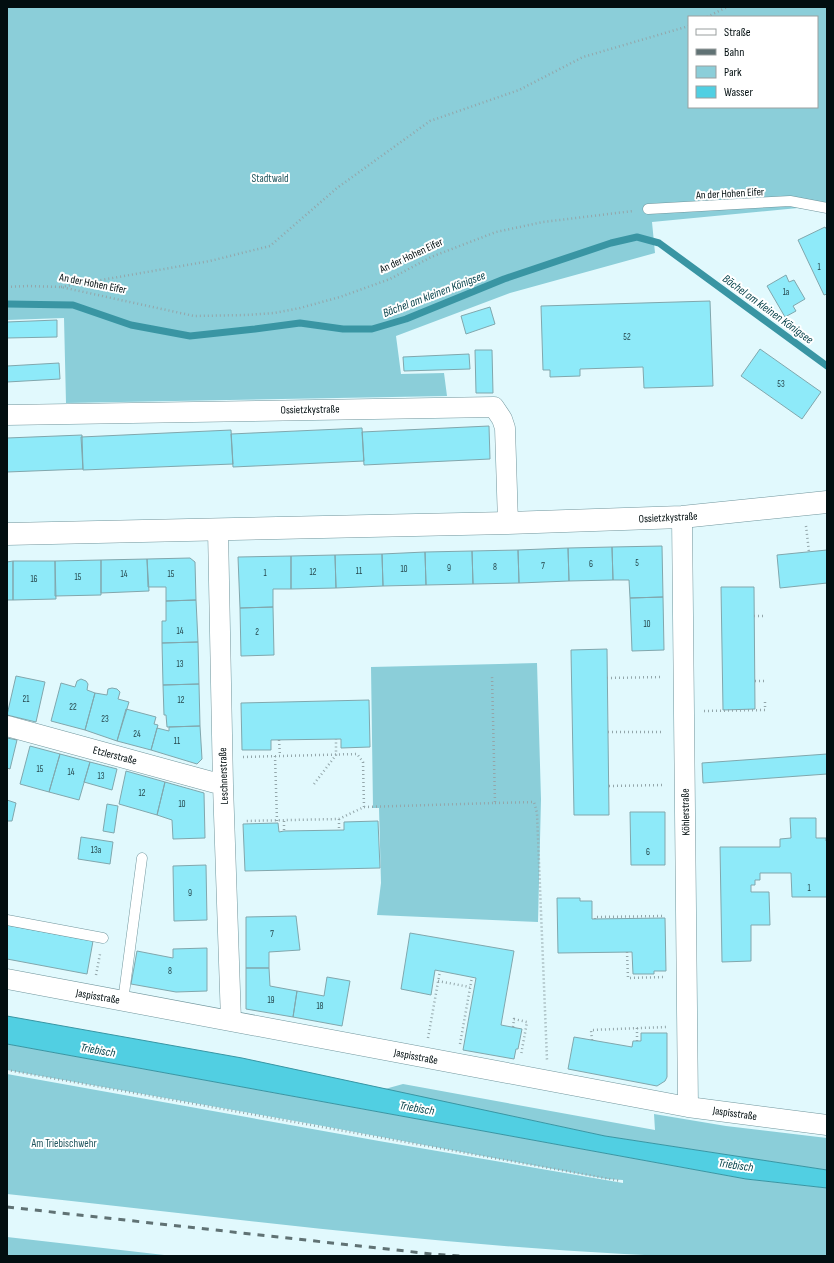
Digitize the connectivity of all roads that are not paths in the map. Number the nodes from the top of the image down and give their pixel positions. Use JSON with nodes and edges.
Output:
{"nodes":[{"id":1,"x":827,"y":208,"type":"edge"},
{"id":2,"x":648,"y":209,"type":"road end"},
{"id":3,"x":7,"y":415,"type":"edge"},
{"id":4,"x":827,"y":502,"type":"edge"},
{"id":5,"x":682,"y":517,"type":"junction"},
{"id":6,"x":508,"y":523,"type":"junction"},
{"id":7,"x":218,"y":530,"type":"junction"},
{"id":8,"x":7,"y":534,"type":"edge"},
{"id":9,"x":7,"y":726,"type":"edge"},
{"id":10,"x":223,"y":785,"type":"junction"},
{"id":11,"x":142,"y":858,"type":"dead end"},
{"id":12,"x":7,"y":920,"type":"edge"},
{"id":13,"x":103,"y":938,"type":"road end"},
{"id":14,"x":7,"y":979,"type":"edge"},
{"id":15,"x":123,"y":1001,"type":"junction"},
{"id":16,"x":231,"y":1022,"type":"junction"},
{"id":17,"x":688,"y":1107,"type":"junction"},
{"id":18,"x":827,"y":1126,"type":"edge"}],
"edges":[{"from":1,"to":2,"type":"lane","name":"An der Hohen Eifer"},
{"from":3,"to":6,"type":"street","name":"Ossietzkystraße"},
{"from":4,"to":5,"type":"main road","name":"Ossietzkystraße"},
{"from":5,"to":6,"type":"main road","name":"Ossietzkystraße"},
{"from":5,"to":17,"type":"street","name":"Köhlerstraße"},
{"from":6,"to":7,"type":"main road","name":"Ossietzkystraße"},
{"from":7,"to":8,"type":"main road","name":"Ossietzkystraße"},
{"from":7,"to":10,"type":"street","name":"Leschnerstraße"},
{"from":9,"to":10,"type":"street","name":"Etzlerstraße"},
{"from":10,"to":16,"type":"street","name":"Leschnerstraße"},
{"from":11,"to":15,"type":"lane"},
{"from":12,"to":13,"type":"lane"},
{"from":14,"to":15,"type":"street","name":"Jaspisstraße"},
{"from":15,"to":16,"type":"street","name":"Jaspisstraße"},
{"from":16,"to":17,"type":"street","name":"Jaspisstraße"},
{"from":17,"to":18,"type":"street","name":"Jaspisstraße"}]}
